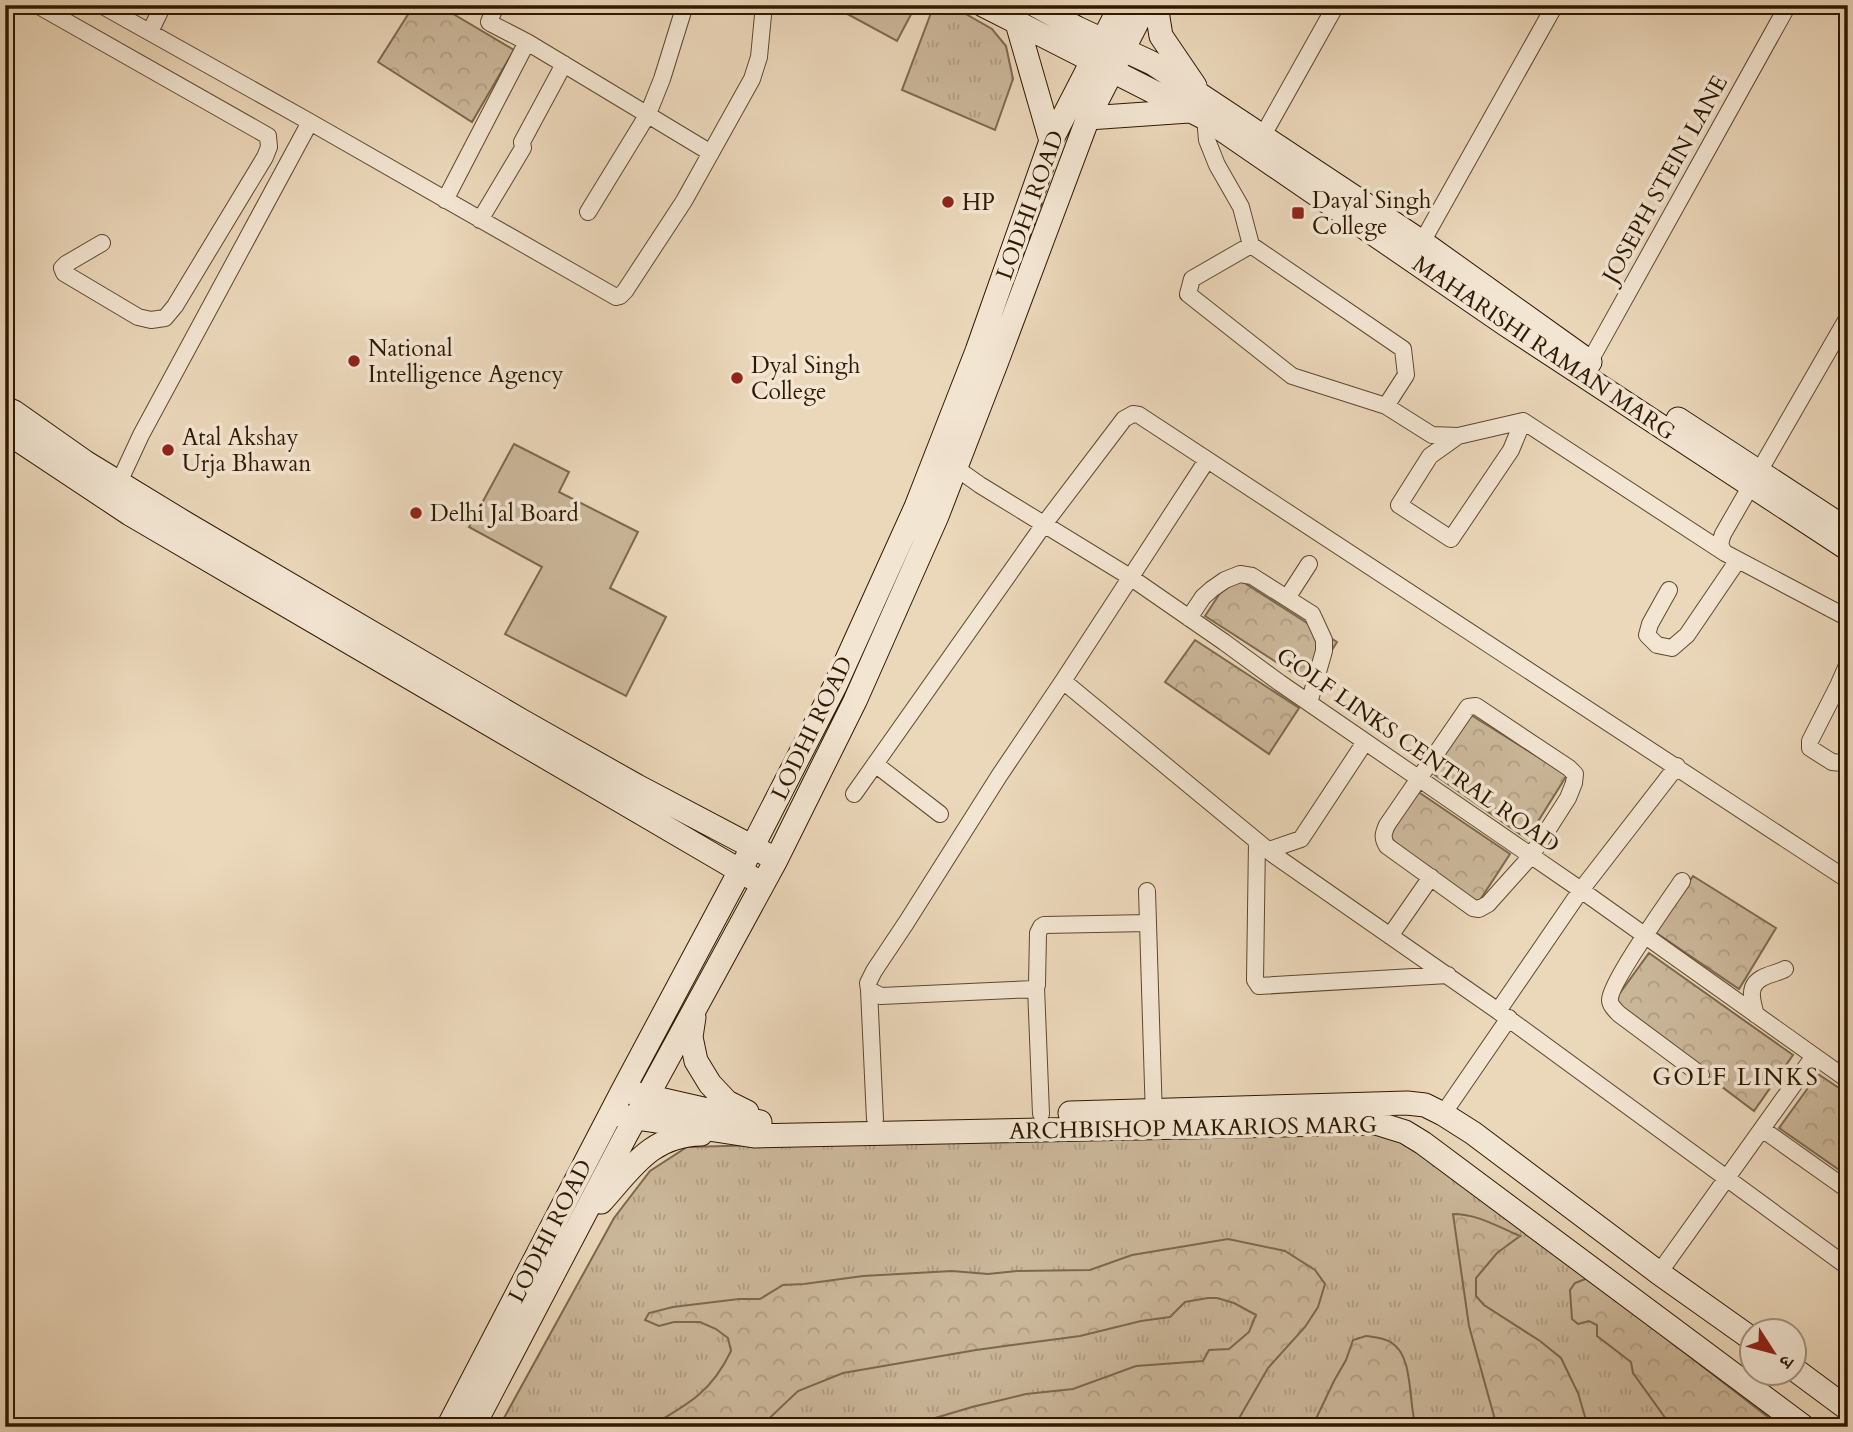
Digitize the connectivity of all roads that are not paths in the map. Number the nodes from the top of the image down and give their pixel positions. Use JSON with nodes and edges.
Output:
{"nodes":[{"id":1,"x":37,"y":5,"type":"edge"},
{"id":2,"x":101,"y":5,"type":"edge"},
{"id":3,"x":163,"y":5,"type":"edge"},
{"id":4,"x":496,"y":5,"type":"edge"},
{"id":5,"x":685,"y":5,"type":"edge"},
{"id":6,"x":764,"y":5,"type":"edge"},
{"id":7,"x":983,"y":5,"type":"edge"},
{"id":8,"x":1035,"y":5,"type":"edge"},
{"id":9,"x":1121,"y":5,"type":"edge"},
{"id":10,"x":1146,"y":5,"type":"edge"},
{"id":11,"x":1157,"y":5,"type":"edge"},
{"id":12,"x":1336,"y":5,"type":"edge"},
{"id":13,"x":1555,"y":5,"type":"edge"},
{"id":14,"x":1788,"y":5,"type":"edge"},
{"id":15,"x":1017,"y":23,"type":"junction"},
{"id":16,"x":149,"y":32,"type":"junction"},
{"id":17,"x":527,"y":42,"type":"junction"},
{"id":18,"x":1114,"y":44,"type":"junction"},
{"id":19,"x":180,"y":49,"type":"junction"},
{"id":20,"x":564,"y":64,"type":"junction"},
{"id":21,"x":1102,"y":66,"type":"junction"},
{"id":22,"x":164,"y":76,"type":"junction"},
{"id":23,"x":1198,"y":108,"type":"junction"},
{"id":24,"x":648,"y":114,"type":"junction"},
{"id":25,"x":1088,"y":118,"type":"junction"},
{"id":26,"x":310,"y":122,"type":"junction"},
{"id":27,"x":1262,"y":137,"type":"junction"},
{"id":28,"x":1051,"y":141,"type":"junction"},
{"id":29,"x":711,"y":153,"type":"junction"},
{"id":30,"x":445,"y":200,"type":"junction"},
{"id":31,"x":588,"y":212,"type":"dead end"},
{"id":32,"x":480,"y":220,"type":"junction"},
{"id":33,"x":102,"y":243,"type":"dead end"},
{"id":34,"x":1251,"y":244,"type":"junction"},
{"id":35,"x":1417,"y":250,"type":"junction"},
{"id":36,"x":1848,"y":317,"type":"edge"},
{"id":37,"x":1586,"y":368,"type":"junction"},
{"id":38,"x":1386,"y":406,"type":"junction"},
{"id":39,"x":5,"y":408,"type":"edge"},
{"id":40,"x":1523,"y":421,"type":"junction"},
{"id":41,"x":5,"y":431,"type":"edge"},
{"id":42,"x":1458,"y":436,"type":"junction"},
{"id":43,"x":1207,"y":460,"type":"junction"},
{"id":44,"x":956,"y":468,"type":"junction"},
{"id":45,"x":1755,"y":479,"type":"junction"},
{"id":46,"x":115,"y":493,"type":"junction"},
{"id":47,"x":1045,"y":523,"type":"junction"},
{"id":48,"x":1848,"y":530,"type":"edge"},
{"id":49,"x":1848,"y":550,"type":"edge"},
{"id":50,"x":1731,"y":556,"type":"junction"},
{"id":51,"x":1309,"y":564,"type":"dead end"},
{"id":52,"x":1130,"y":577,"type":"junction"},
{"id":53,"x":1669,"y":590,"type":"dead end"},
{"id":54,"x":1287,"y":598,"type":"junction"},
{"id":55,"x":1189,"y":618,"type":"junction"},
{"id":56,"x":1848,"y":618,"type":"edge"},
{"id":57,"x":1848,"y":663,"type":"edge"},
{"id":58,"x":1063,"y":681,"type":"junction"},
{"id":59,"x":1309,"y":703,"type":"junction"},
{"id":60,"x":1365,"y":742,"type":"junction"},
{"id":61,"x":1848,"y":755,"type":"edge"},
{"id":62,"x":875,"y":764,"type":"junction"},
{"id":63,"x":1677,"y":766,"type":"junction"},
{"id":64,"x":1419,"y":779,"type":"junction"},
{"id":65,"x":854,"y":794,"type":"dead end"},
{"id":66,"x":940,"y":814,"type":"dead end"},
{"id":67,"x":1263,"y":846,"type":"junction"},
{"id":68,"x":752,"y":847,"type":"junction"},
{"id":69,"x":1531,"y":856,"type":"junction"},
{"id":70,"x":776,"y":860,"type":"junction"},
{"id":71,"x":740,"y":871,"type":"junction"},
{"id":72,"x":1431,"y":877,"type":"junction"},
{"id":73,"x":1848,"y":880,"type":"edge"},
{"id":74,"x":1682,"y":881,"type":"dead end"},
{"id":75,"x":763,"y":884,"type":"junction"},
{"id":76,"x":1581,"y":890,"type":"junction"},
{"id":77,"x":1147,"y":891,"type":"dead end"},
{"id":78,"x":1149,"y":923,"type":"junction"},
{"id":79,"x":1390,"y":936,"type":"junction"},
{"id":80,"x":1645,"y":936,"type":"junction"},
{"id":81,"x":1785,"y":969,"type":"dead end"},
{"id":82,"x":1448,"y":975,"type":"junction"},
{"id":83,"x":1036,"y":987,"type":"junction"},
{"id":84,"x":869,"y":990,"type":"junction"},
{"id":85,"x":697,"y":1004,"type":"junction"},
{"id":86,"x":1504,"y":1015,"type":"junction"},
{"id":87,"x":1756,"y":1015,"type":"junction"},
{"id":88,"x":1814,"y":1056,"type":"junction"},
{"id":89,"x":1701,"y":1075,"type":"dead end"},
{"id":90,"x":1848,"y":1080,"type":"edge"},
{"id":91,"x":623,"y":1090,"type":"junction"},
{"id":92,"x":647,"y":1096,"type":"junction"},
{"id":93,"x":611,"y":1114,"type":"junction"},
{"id":94,"x":1041,"y":1114,"type":"junction"},
{"id":95,"x":1443,"y":1114,"type":"junction"},
{"id":96,"x":635,"y":1118,"type":"junction"},
{"id":97,"x":875,"y":1119,"type":"junction"},
{"id":98,"x":1154,"y":1119,"type":"junction"},
{"id":99,"x":762,"y":1129,"type":"junction"},
{"id":100,"x":1762,"y":1129,"type":"junction"},
{"id":101,"x":1727,"y":1178,"type":"junction"},
{"id":102,"x":1848,"y":1190,"type":"edge"},
{"id":103,"x":578,"y":1226,"type":"junction"},
{"id":104,"x":1848,"y":1266,"type":"edge"},
{"id":105,"x":1659,"y":1273,"type":"junction"},
{"id":106,"x":1738,"y":1329,"type":"edge"},
{"id":107,"x":1808,"y":1379,"type":"edge"},
{"id":108,"x":1848,"y":1409,"type":"edge"},
{"id":109,"x":448,"y":1427,"type":"edge"},
{"id":110,"x":473,"y":1427,"type":"edge"},
{"id":111,"x":1804,"y":1427,"type":"edge"}],
"edges":[{"from":1,"to":22,"type":"street"},
{"from":2,"to":16,"type":"street"},
{"from":3,"to":16,"type":"street"},
{"from":4,"to":17,"type":"street"},
{"from":5,"to":24,"type":"street"},
{"from":6,"to":29,"type":"street"},
{"from":7,"to":15,"type":"main road","name":"MAHARISHI RAMAN MARG"},
{"from":8,"to":18,"type":"main road","name":"MAHARISHI RAMAN MARG"},
{"from":9,"to":18,"type":"main road","name":"LODHI ROAD"},
{"from":10,"to":18,"type":"main road"},
{"from":11,"to":23,"type":"main road"},
{"from":12,"to":27,"type":"street"},
{"from":13,"to":35,"type":"street"},
{"from":14,"to":37,"type":"street","name":"JOSEPH STEIN LANE"},
{"from":15,"to":21,"type":"main road","name":"MAHARISHI RAMAN MARG"},
{"from":15,"to":28,"type":"main road"},
{"from":16,"to":19,"type":"street"},
{"from":17,"to":20,"type":"street"},
{"from":17,"to":30,"type":"street"},
{"from":18,"to":21,"type":"main road","name":"LODHI ROAD"},
{"from":18,"to":23,"type":"main road","name":"MAHARISHI RAMAN MARG"},
{"from":19,"to":22,"type":"street"},
{"from":19,"to":26,"type":"street"},
{"from":20,"to":24,"type":"street"},
{"from":20,"to":32,"type":"street"},
{"from":21,"to":23,"type":"main road","name":"MAHARISHI RAMAN MARG"},
{"from":21,"to":25,"type":"main road","name":"LODHI ROAD"},
{"from":21,"to":28,"type":"main road","name":"LODHI ROAD"},
{"from":22,"to":33,"type":"street"},
{"from":23,"to":25,"type":"main road"},
{"from":23,"to":27,"type":"main road","name":"MAHARISHI RAMAN MARG"},
{"from":23,"to":34,"type":"street"},
{"from":23,"to":35,"type":"main road","name":"MAHARISHI RAMAN MARG"},
{"from":24,"to":29,"type":"street"},
{"from":24,"to":31,"type":"street"},
{"from":25,"to":44,"type":"main road","name":"LODHI ROAD"},
{"from":26,"to":30,"type":"street"},
{"from":26,"to":46,"type":"street"},
{"from":27,"to":35,"type":"main road","name":"MAHARISHI RAMAN MARG"},
{"from":28,"to":68,"type":"main road","name":"LODHI ROAD"},
{"from":29,"to":32,"type":"street"},
{"from":30,"to":32,"type":"street"},
{"from":34,"to":38,"type":"street"},
{"from":34,"to":38,"type":"street"},
{"from":35,"to":37,"type":"main road","name":"MAHARISHI RAMAN MARG"},
{"from":36,"to":45,"type":"street"},
{"from":37,"to":45,"type":"main road","name":"MAHARISHI RAMAN MARG"},
{"from":38,"to":42,"type":"street"},
{"from":39,"to":46,"type":"main road"},
{"from":40,"to":42,"type":"street"},
{"from":40,"to":42,"type":"street"},
{"from":40,"to":50,"type":"street"},
{"from":41,"to":46,"type":"main road"},
{"from":43,"to":47,"type":"street"},
{"from":43,"to":52,"type":"street"},
{"from":43,"to":63,"type":"street"},
{"from":44,"to":47,"type":"street","name":"GOLF LINKS CENTRAL ROAD"},
{"from":44,"to":70,"type":"main road","name":"LODHI ROAD"},
{"from":45,"to":48,"type":"main road","name":"MAHARISHI RAMAN MARG"},
{"from":45,"to":49,"type":"main road","name":"MAHARISHI RAMAN MARG"},
{"from":45,"to":50,"type":"street"},
{"from":46,"to":68,"type":"main road"},
{"from":46,"to":71,"type":"main road"},
{"from":47,"to":52,"type":"street","name":"GOLF LINKS CENTRAL ROAD"},
{"from":47,"to":62,"type":"street"},
{"from":50,"to":53,"type":"street"},
{"from":50,"to":56,"type":"street"},
{"from":51,"to":54,"type":"street"},
{"from":52,"to":55,"type":"street","name":"GOLF LINKS CENTRAL ROAD"},
{"from":52,"to":58,"type":"street"},
{"from":54,"to":55,"type":"street"},
{"from":54,"to":59,"type":"street"},
{"from":55,"to":59,"type":"street","name":"GOLF LINKS CENTRAL ROAD"},
{"from":57,"to":61,"type":"street"},
{"from":58,"to":67,"type":"street"},
{"from":58,"to":84,"type":"street"},
{"from":59,"to":60,"type":"street","name":"GOLF LINKS CENTRAL ROAD"},
{"from":60,"to":64,"type":"street","name":"GOLF LINKS CENTRAL ROAD"},
{"from":60,"to":67,"type":"street"},
{"from":62,"to":65,"type":"street"},
{"from":62,"to":66,"type":"street"},
{"from":63,"to":73,"type":"street"},
{"from":63,"to":76,"type":"street"},
{"from":64,"to":69,"type":"street","name":"GOLF LINKS CENTRAL ROAD"},
{"from":64,"to":69,"type":"street"},
{"from":64,"to":72,"type":"street"},
{"from":67,"to":79,"type":"street"},
{"from":67,"to":82,"type":"street"},
{"from":68,"to":70,"type":"main road"},
{"from":68,"to":71,"type":"main road","name":"LODHI ROAD"},
{"from":69,"to":72,"type":"street"},
{"from":69,"to":76,"type":"street","name":"GOLF LINKS CENTRAL ROAD"},
{"from":70,"to":75,"type":"main road","name":"LODHI ROAD"},
{"from":71,"to":75,"type":"main road"},
{"from":71,"to":91,"type":"main road","name":"LODHI ROAD"},
{"from":72,"to":79,"type":"street"},
{"from":74,"to":80,"type":"street"},
{"from":75,"to":85,"type":"main road","name":"LODHI ROAD"},
{"from":76,"to":80,"type":"street","name":"GOLF LINKS CENTRAL ROAD"},
{"from":76,"to":86,"type":"street"},
{"from":77,"to":78,"type":"street"},
{"from":78,"to":83,"type":"street"},
{"from":78,"to":98,"type":"street"},
{"from":79,"to":82,"type":"street"},
{"from":80,"to":87,"type":"street","name":"GOLF LINKS CENTRAL ROAD"},
{"from":80,"to":89,"type":"street"},
{"from":81,"to":87,"type":"street"},
{"from":82,"to":86,"type":"street"},
{"from":83,"to":84,"type":"street"},
{"from":83,"to":94,"type":"street"},
{"from":84,"to":97,"type":"street"},
{"from":85,"to":92,"type":"main road","name":"LODHI ROAD"},
{"from":85,"to":99,"type":"main road"},
{"from":86,"to":95,"type":"street"},
{"from":86,"to":101,"type":"street"},
{"from":87,"to":88,"type":"street","name":"GOLF LINKS CENTRAL ROAD"},
{"from":88,"to":90,"type":"street","name":"GOLF LINKS CENTRAL ROAD"},
{"from":88,"to":100,"type":"street"},
{"from":91,"to":92,"type":"main road","name":"ARCHBISHOP MAKARIOS MARG"},
{"from":91,"to":93,"type":"main road","name":"LODHI ROAD"},
{"from":92,"to":96,"type":"main road","name":"LODHI ROAD"},
{"from":92,"to":99,"type":"main road","name":"ARCHBISHOP MAKARIOS MARG"},
{"from":93,"to":96,"type":"main road","name":"ARCHBISHOP MAKARIOS MARG"},
{"from":93,"to":109,"type":"main road","name":"LODHI ROAD"},
{"from":94,"to":97,"type":"main road","name":"ARCHBISHOP MAKARIOS MARG"},
{"from":94,"to":98,"type":"main road","name":"ARCHBISHOP MAKARIOS MARG"},
{"from":95,"to":98,"type":"main road","name":"ARCHBISHOP MAKARIOS MARG"},
{"from":95,"to":105,"type":"main road","name":"ARCHBISHOP MAKARIOS MARG"},
{"from":96,"to":99,"type":"main road","name":"ARCHBISHOP MAKARIOS MARG"},
{"from":96,"to":103,"type":"main road","name":"LODHI ROAD"},
{"from":97,"to":99,"type":"main road","name":"ARCHBISHOP MAKARIOS MARG"},
{"from":98,"to":99,"type":"main road","name":"ARCHBISHOP MAKARIOS MARG"},
{"from":98,"to":111,"type":"main road","name":"ARCHBISHOP MAKARIOS MARG"},
{"from":99,"to":103,"type":"main road"},
{"from":100,"to":101,"type":"street"},
{"from":100,"to":102,"type":"street"},
{"from":101,"to":104,"type":"street"},
{"from":101,"to":105,"type":"street"},
{"from":103,"to":110,"type":"main road","name":"LODHI ROAD"},
{"from":105,"to":106,"type":"main road","name":"ARCHBISHOP MAKARIOS MARG"},
{"from":107,"to":108,"type":"main road"}]}
